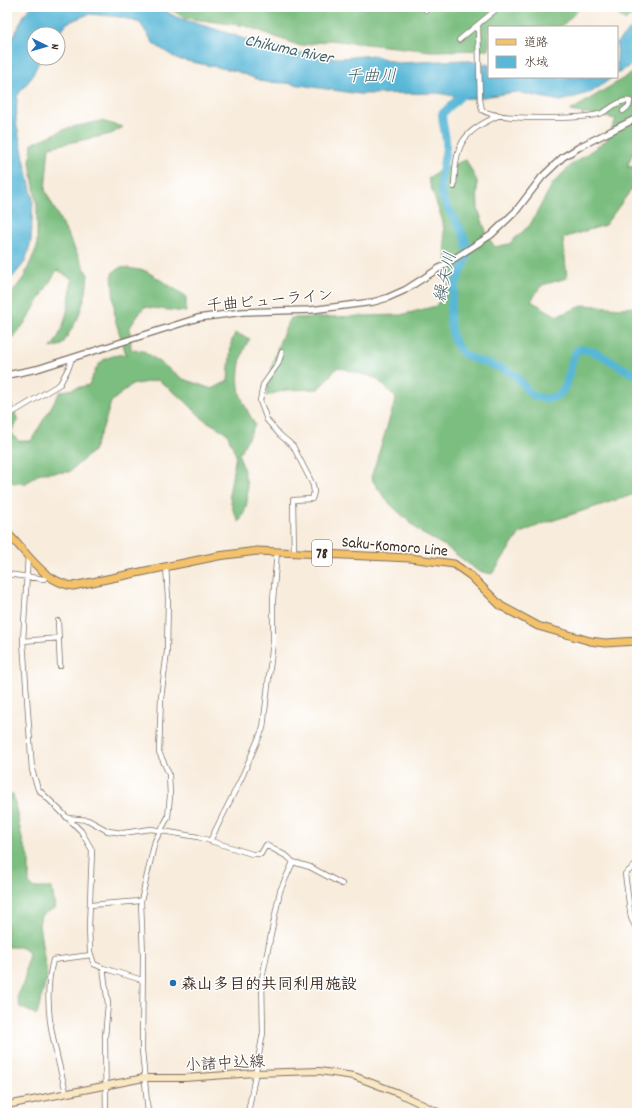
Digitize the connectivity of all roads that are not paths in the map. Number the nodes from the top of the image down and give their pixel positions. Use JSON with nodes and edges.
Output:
{"nodes":[{"id":1,"x":499,"y":7,"type":"edge"},
{"id":2,"x":478,"y":25,"type":"junction"},
{"id":3,"x":459,"y":40,"type":"dead end"},
{"id":4,"x":623,"y":111,"type":"dead end"},
{"id":5,"x":500,"y":115,"type":"junction"},
{"id":6,"x":637,"y":118,"type":"edge"},
{"id":7,"x":454,"y":187,"type":"dead end"},
{"id":8,"x":282,"y":352,"type":"dead end"},
{"id":9,"x":72,"y":358,"type":"junction"},
{"id":10,"x":7,"y":374,"type":"edge"},
{"id":11,"x":7,"y":416,"type":"edge"},
{"id":12,"x":7,"y":533,"type":"edge"},
{"id":13,"x":277,"y":552,"type":"junction"},
{"id":14,"x":294,"y":552,"type":"junction"},
{"id":15,"x":28,"y":556,"type":"junction"},
{"id":16,"x":166,"y":566,"type":"junction"},
{"id":17,"x":7,"y":574,"type":"edge"},
{"id":18,"x":47,"y":576,"type":"junction"},
{"id":19,"x":26,"y":577,"type":"junction"},
{"id":20,"x":58,"y":621,"type":"dead end"},
{"id":21,"x":59,"y":638,"type":"junction"},
{"id":22,"x":23,"y":641,"type":"junction"},
{"id":23,"x":637,"y":641,"type":"edge"},
{"id":24,"x":60,"y":666,"type":"dead end"},
{"id":25,"x":67,"y":818,"type":"junction"},
{"id":26,"x":161,"y":830,"type":"junction"},
{"id":27,"x":210,"y":841,"type":"junction"},
{"id":28,"x":293,"y":862,"type":"junction"},
{"id":29,"x":637,"y":864,"type":"edge"},
{"id":30,"x":342,"y":884,"type":"dead end"},
{"id":31,"x":141,"y":901,"type":"junction"},
{"id":32,"x":90,"y":905,"type":"junction"},
{"id":33,"x":637,"y":930,"type":"edge"},
{"id":34,"x":91,"y":955,"type":"junction"},
{"id":35,"x":103,"y":968,"type":"junction"},
{"id":36,"x":142,"y":980,"type":"junction"},
{"id":37,"x":255,"y":1073,"type":"junction"},
{"id":38,"x":144,"y":1078,"type":"junction"},
{"id":39,"x":107,"y":1084,"type":"junction"},
{"id":40,"x":66,"y":1092,"type":"junction"},
{"id":41,"x":8,"y":1105,"type":"edge"},
{"id":42,"x":10,"y":1113,"type":"edge"},
{"id":43,"x":106,"y":1113,"type":"edge"},
{"id":44,"x":148,"y":1113,"type":"edge"},
{"id":45,"x":248,"y":1113,"type":"edge"},
{"id":46,"x":440,"y":1113,"type":"edge"}],
"edges":[{"from":1,"to":2,"type":"street"},
{"from":2,"to":3,"type":"street"},
{"from":2,"to":5,"type":"street"},
{"from":4,"to":5,"type":"street"},
{"from":5,"to":7,"type":"street"},
{"from":6,"to":9,"type":"street","name":"千曲ビューライン"},
{"from":8,"to":14,"type":"street"},
{"from":9,"to":10,"type":"street","name":"千曲ビューライン"},
{"from":9,"to":11,"type":"street"},
{"from":12,"to":15,"type":"main road","name":"Saku-Komoro Line","number":"78"},
{"from":13,"to":14,"type":"main road","name":"Saku-Komoro Line","number":"78"},
{"from":13,"to":16,"type":"main road","name":"Saku-Komoro Line","number":"78"},
{"from":13,"to":27,"type":"street"},
{"from":14,"to":23,"type":"main road","name":"Saku-Komoro Line","number":"78"},
{"from":15,"to":18,"type":"main road","name":"Saku-Komoro Line","number":"78"},
{"from":15,"to":19,"type":"street"},
{"from":16,"to":18,"type":"main road","name":"Saku-Komoro Line","number":"78"},
{"from":16,"to":26,"type":"street"},
{"from":17,"to":19,"type":"street"},
{"from":18,"to":19,"type":"street"},
{"from":19,"to":22,"type":"street"},
{"from":20,"to":21,"type":"street"},
{"from":21,"to":22,"type":"street"},
{"from":21,"to":24,"type":"street"},
{"from":22,"to":25,"type":"street"},
{"from":25,"to":26,"type":"street"},
{"from":25,"to":32,"type":"street"},
{"from":26,"to":27,"type":"street"},
{"from":26,"to":31,"type":"street"},
{"from":27,"to":28,"type":"street"},
{"from":28,"to":30,"type":"street"},
{"from":28,"to":37,"type":"street"},
{"from":29,"to":33,"type":"street"},
{"from":31,"to":32,"type":"street"},
{"from":31,"to":36,"type":"street"},
{"from":32,"to":34,"type":"street"},
{"from":34,"to":35,"type":"street"},
{"from":34,"to":40,"type":"street"},
{"from":35,"to":36,"type":"street"},
{"from":35,"to":39,"type":"street"},
{"from":36,"to":38,"type":"street"},
{"from":37,"to":38,"type":"main road","name":"小諸中込線"},
{"from":37,"to":45,"type":"street"},
{"from":37,"to":46,"type":"main road","name":"小諸中込線"},
{"from":38,"to":39,"type":"main road","name":"小諸中込線"},
{"from":38,"to":44,"type":"street"},
{"from":39,"to":40,"type":"main road","name":"小諸中込線"},
{"from":39,"to":43,"type":"street"},
{"from":40,"to":41,"type":"main road","name":"小諸中込線"},
{"from":41,"to":42,"type":"street"}]}
